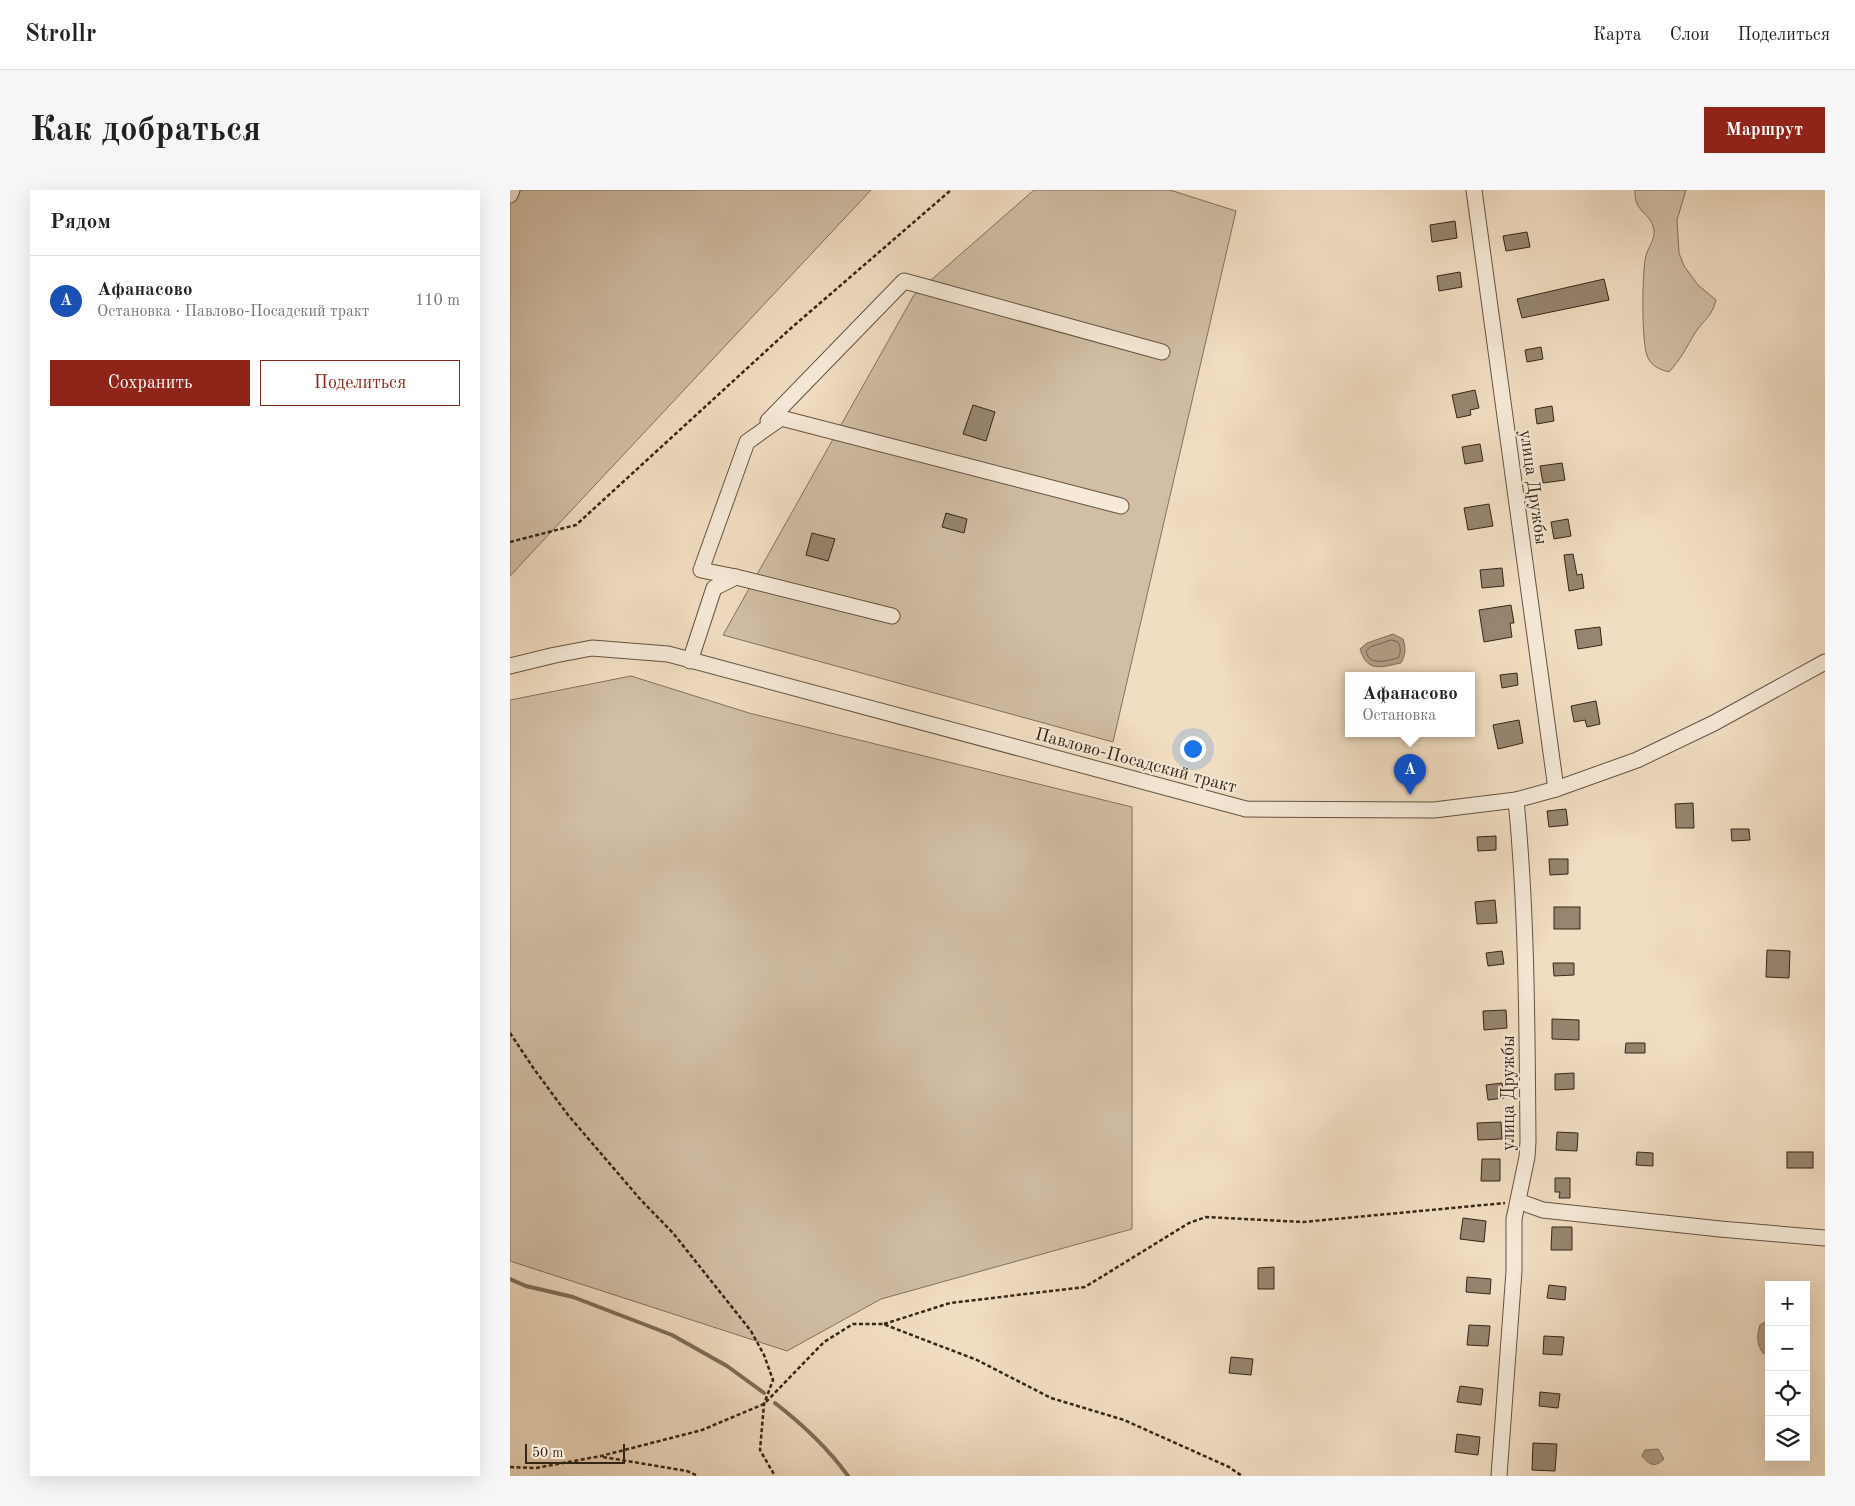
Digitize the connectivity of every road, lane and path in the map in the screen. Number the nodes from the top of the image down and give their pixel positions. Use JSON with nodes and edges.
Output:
{"nodes":[{"id":1,"x":512,"y":190,"type":"edge"},
{"id":2,"x":951,"y":190,"type":"edge"},
{"id":3,"x":1474,"y":190,"type":"edge"},
{"id":4,"x":510,"y":195,"type":"edge"},
{"id":5,"x":1162,"y":352,"type":"dead end"},
{"id":6,"x":747,"y":442,"type":"junction"},
{"id":7,"x":1121,"y":506,"type":"dead end"},
{"id":8,"x":510,"y":542,"type":"edge"},
{"id":9,"x":736,"y":577,"type":"junction"},
{"id":10,"x":892,"y":616,"type":"dead end"},
{"id":11,"x":690,"y":661,"type":"junction"},
{"id":12,"x":1825,"y":662,"type":"edge"},
{"id":13,"x":510,"y":666,"type":"edge"},
{"id":14,"x":1556,"y":789,"type":"junction"},
{"id":15,"x":1516,"y":800,"type":"junction"},
{"id":16,"x":510,"y":1033,"type":"edge"},
{"id":17,"x":1518,"y":1201,"type":"junction"},
{"id":18,"x":1825,"y":1238,"type":"edge"},
{"id":19,"x":883,"y":1324,"type":"junction"},
{"id":20,"x":764,"y":1404,"type":"junction"},
{"id":21,"x":601,"y":1456,"type":"junction"},
{"id":22,"x":510,"y":1467,"type":"edge"},
{"id":23,"x":698,"y":1476,"type":"edge"},
{"id":24,"x":775,"y":1476,"type":"edge"},
{"id":25,"x":1242,"y":1476,"type":"edge"},
{"id":26,"x":1499,"y":1476,"type":"edge"}],
"edges":[{"from":1,"to":4,"type":"street"},
{"from":2,"to":8,"type":"path"},
{"from":3,"to":14,"type":"street","name":"улица Дружбы"},
{"from":5,"to":6,"type":"street"},
{"from":6,"to":7,"type":"street"},
{"from":6,"to":9,"type":"street"},
{"from":9,"to":10,"type":"street"},
{"from":9,"to":11,"type":"street"},
{"from":11,"to":13,"type":"street","name":"Павлово-Посадский тракт"},
{"from":11,"to":15,"type":"street","name":"Павлово-Посадский тракт"},
{"from":12,"to":14,"type":"street","name":"Павлово-Посадский тракт"},
{"from":14,"to":15,"type":"street","name":"Павлово-Посадский тракт"},
{"from":15,"to":17,"type":"street","name":"улица Дружбы"},
{"from":16,"to":20,"type":"path"},
{"from":17,"to":18,"type":"street"},
{"from":17,"to":19,"type":"path"},
{"from":17,"to":26,"type":"street","name":"улица Дружбы"},
{"from":19,"to":20,"type":"path"},
{"from":19,"to":25,"type":"path"},
{"from":20,"to":21,"type":"path"},
{"from":20,"to":24,"type":"path"},
{"from":21,"to":22,"type":"path"},
{"from":21,"to":23,"type":"path"}]}
